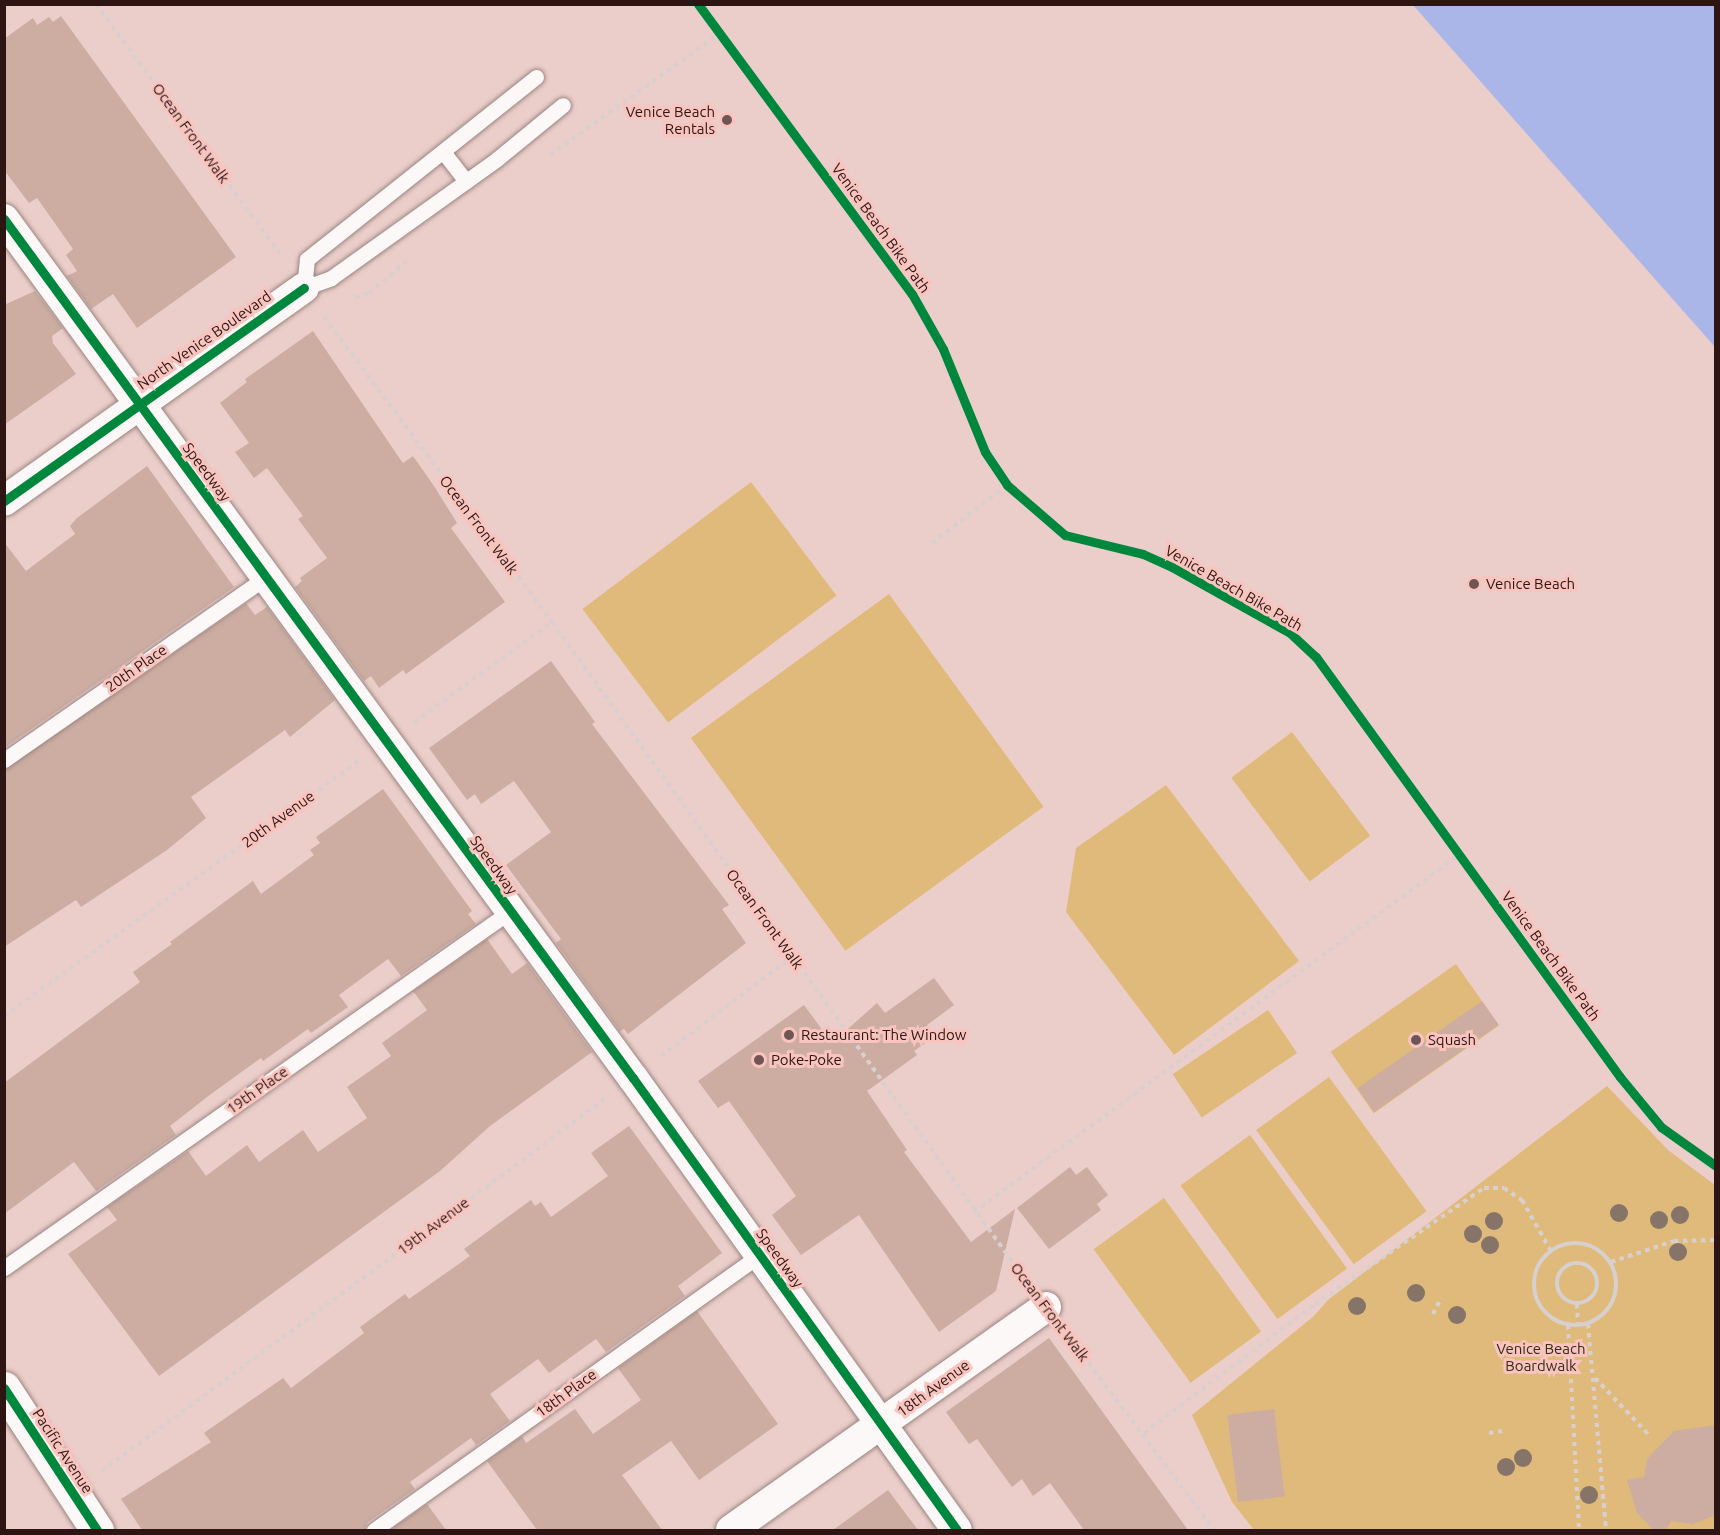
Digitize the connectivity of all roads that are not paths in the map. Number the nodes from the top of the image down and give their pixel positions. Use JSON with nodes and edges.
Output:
{"nodes":[{"id":1,"x":536,"y":77,"type":"dead end"},
{"id":2,"x":563,"y":105,"type":"dead end"},
{"id":3,"x":444,"y":153,"type":"junction"},
{"id":4,"x":466,"y":181,"type":"junction"},
{"id":5,"x":8,"y":231,"type":"edge"},
{"id":6,"x":312,"y":300,"type":"junction"},
{"id":7,"x":137,"y":405,"type":"junction"},
{"id":8,"x":4,"y":501,"type":"edge"},
{"id":9,"x":268,"y":576,"type":"junction"},
{"id":10,"x":4,"y":760,"type":"edge"},
{"id":11,"x":509,"y":912,"type":"junction"},
{"id":12,"x":759,"y":1255,"type":"junction"},
{"id":13,"x":4,"y":1268,"type":"edge"},
{"id":14,"x":1046,"y":1307,"type":"road end"},
{"id":15,"x":4,"y":1388,"type":"edge"},
{"id":16,"x":882,"y":1425,"type":"junction"},
{"id":17,"x":97,"y":1530,"type":"edge"},
{"id":18,"x":374,"y":1530,"type":"edge"},
{"id":19,"x":731,"y":1530,"type":"edge"},
{"id":20,"x":957,"y":1530,"type":"edge"}],
"edges":[{"from":1,"to":3,"type":"lane"},
{"from":2,"to":4,"type":"lane"},
{"from":3,"to":4,"type":"lane"},
{"from":3,"to":6,"type":"lane"},
{"from":4,"to":6,"type":"lane"},
{"from":5,"to":7,"type":"street","name":"Speedway"},
{"from":6,"to":7,"type":"street","name":"North Venice Boulevard"},
{"from":7,"to":8,"type":"street","name":"North Venice Boulevard"},
{"from":7,"to":9,"type":"street","name":"Speedway"},
{"from":9,"to":10,"type":"lane","name":"20th Place"},
{"from":9,"to":11,"type":"street","name":"Speedway"},
{"from":11,"to":12,"type":"street","name":"Speedway"},
{"from":11,"to":13,"type":"lane","name":"19th Place"},
{"from":12,"to":16,"type":"street","name":"Speedway"},
{"from":12,"to":18,"type":"lane","name":"18th Place"},
{"from":14,"to":16,"type":"street","name":"18th Avenue"},
{"from":15,"to":17,"type":"main road","name":"Pacific Avenue"},
{"from":16,"to":19,"type":"street","name":"18th Avenue"},
{"from":16,"to":20,"type":"street","name":"Speedway"}]}
